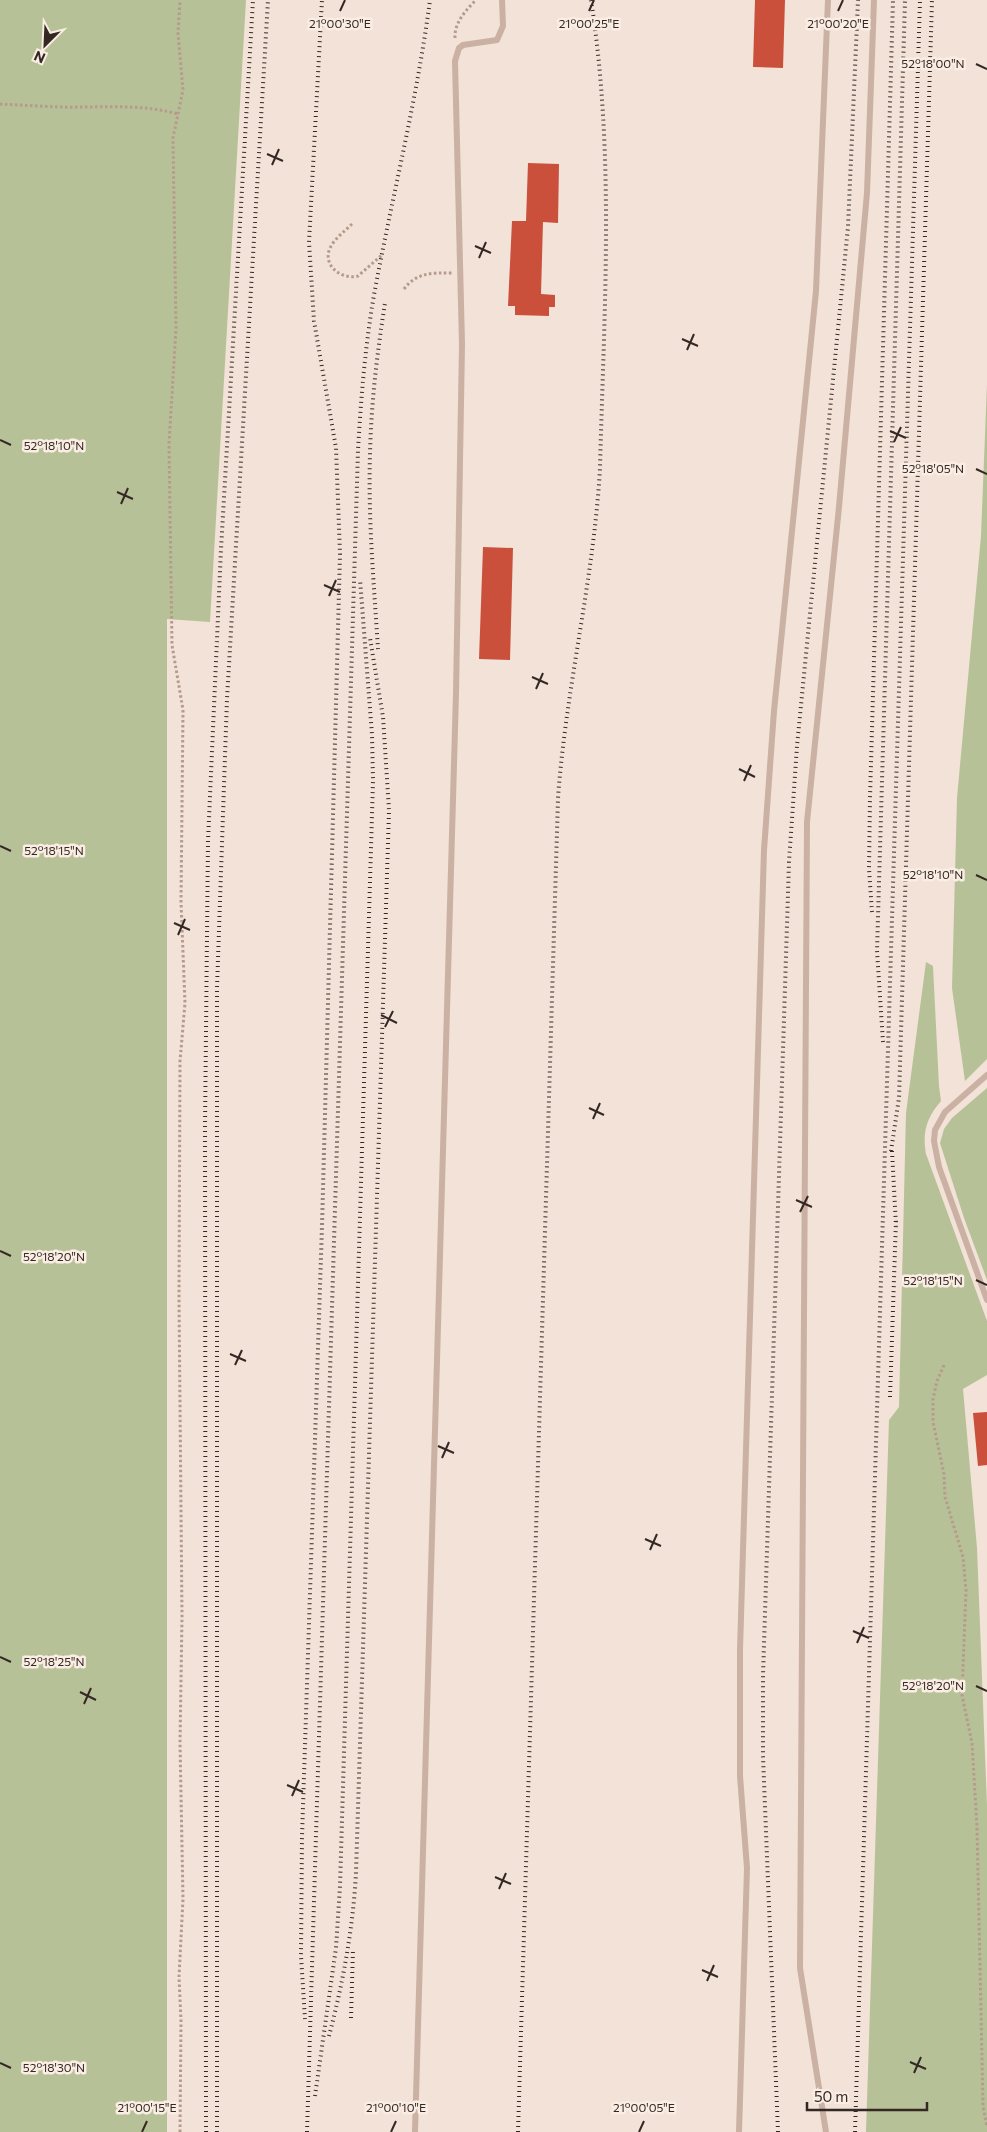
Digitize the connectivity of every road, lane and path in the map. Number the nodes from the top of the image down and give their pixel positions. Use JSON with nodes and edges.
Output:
{"nodes":[{"id":1,"x":180,"y":0,"type":"edge"},
{"id":2,"x":476,"y":0,"type":"edge"},
{"id":3,"x":502,"y":0,"type":"edge"},
{"id":4,"x":828,"y":0,"type":"edge"},
{"id":5,"x":874,"y":0,"type":"edge"},
{"id":6,"x":459,"y":48,"type":"junction"},
{"id":7,"x":0,"y":104,"type":"edge"},
{"id":8,"x":178,"y":114,"type":"junction"},
{"id":9,"x":352,"y":224,"type":"dead end"},
{"id":10,"x":382,"y":255,"type":"dead end"},
{"id":11,"x":460,"y":272,"type":"junction"},
{"id":12,"x":404,"y":289,"type":"dead end"},
{"id":13,"x":987,"y":1075,"type":"edge"},
{"id":14,"x":987,"y":1300,"type":"edge"},
{"id":15,"x":944,"y":1365,"type":"dead end"},
{"id":16,"x":987,"y":2127,"type":"edge"},
{"id":17,"x":180,"y":2132,"type":"edge"},
{"id":18,"x":415,"y":2132,"type":"edge"},
{"id":19,"x":739,"y":2132,"type":"edge"},
{"id":20,"x":826,"y":2132,"type":"edge"}],
"edges":[{"from":1,"to":8,"type":"path"},
{"from":2,"to":6,"type":"path"},
{"from":3,"to":6,"type":"lane"},
{"from":4,"to":19,"type":"lane"},
{"from":5,"to":20,"type":"lane"},
{"from":6,"to":11,"type":"lane"},
{"from":7,"to":8,"type":"path"},
{"from":8,"to":17,"type":"path"},
{"from":9,"to":10,"type":"path"},
{"from":11,"to":12,"type":"path"},
{"from":11,"to":18,"type":"lane"},
{"from":13,"to":14,"type":"lane"},
{"from":15,"to":16,"type":"path"}]}
